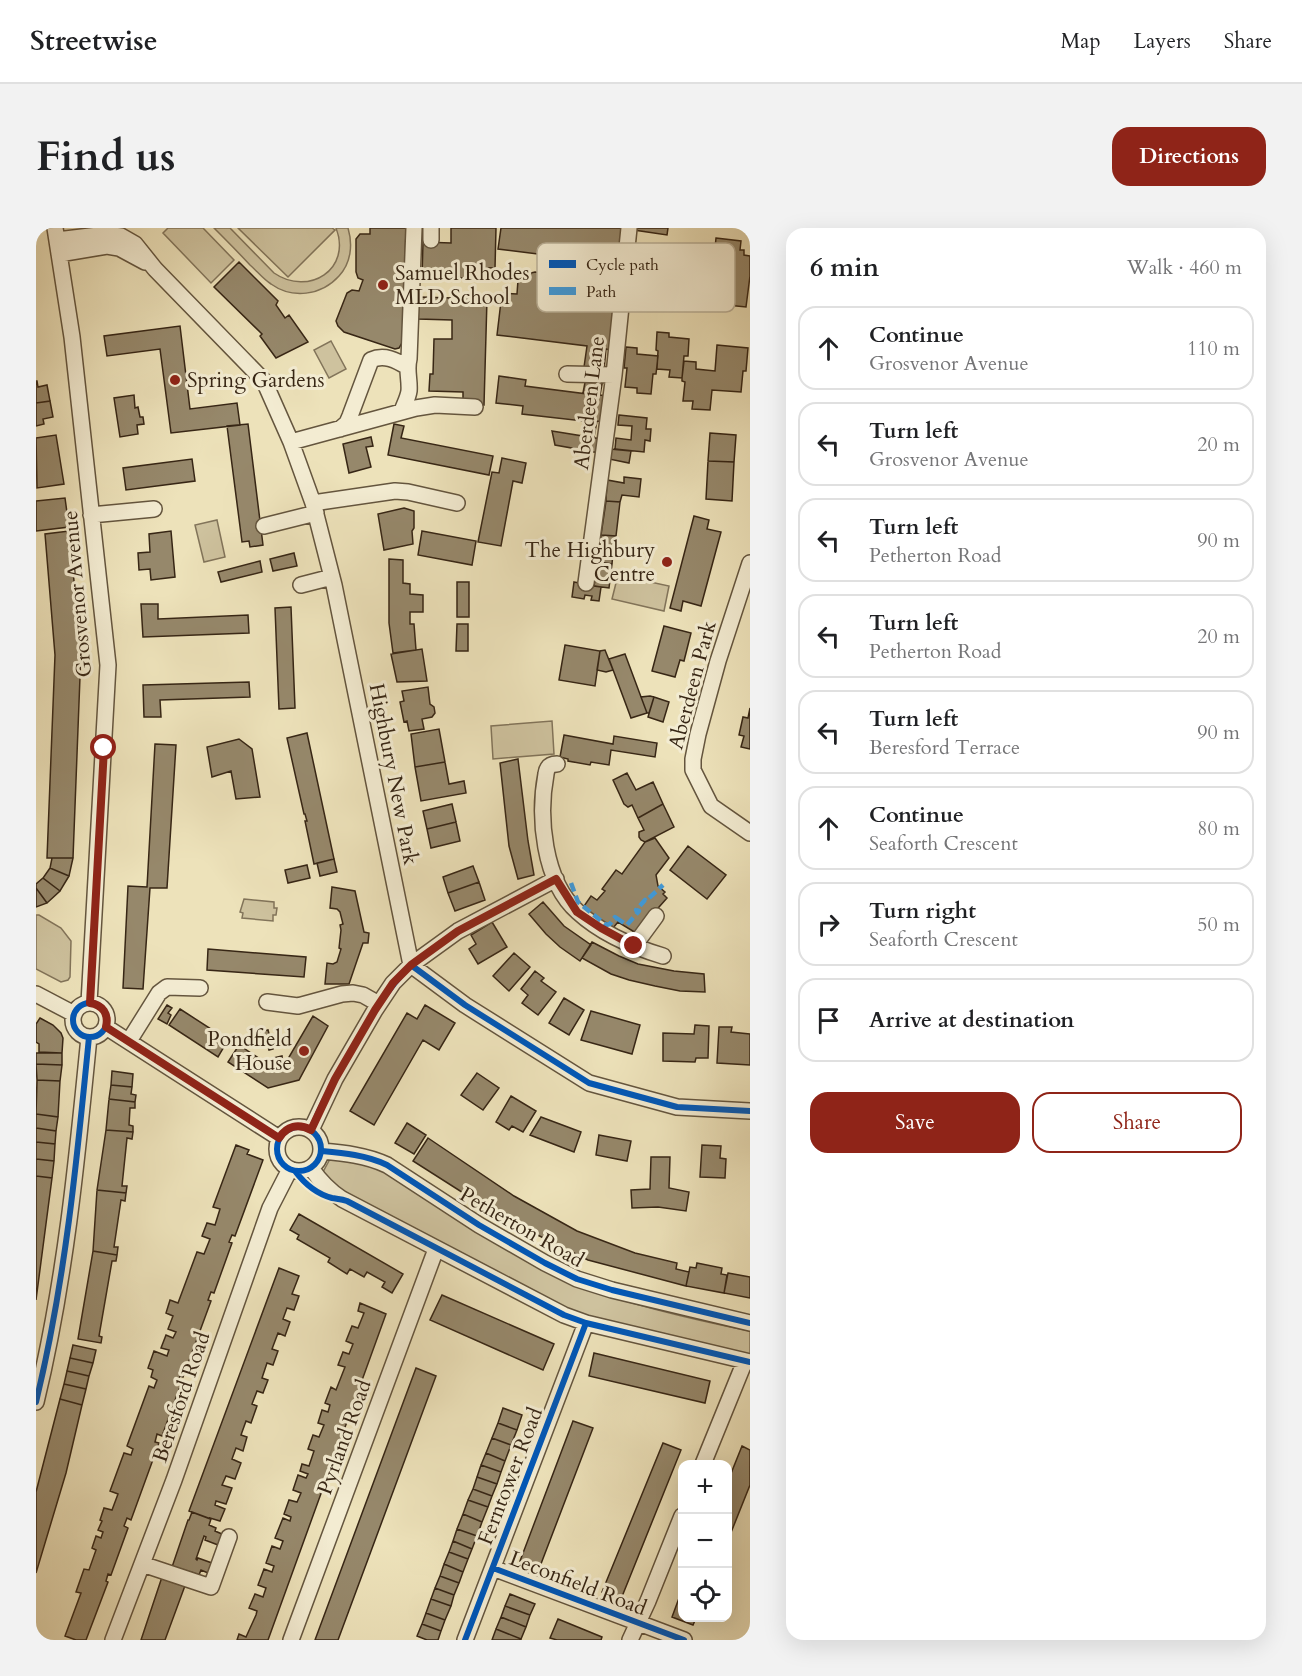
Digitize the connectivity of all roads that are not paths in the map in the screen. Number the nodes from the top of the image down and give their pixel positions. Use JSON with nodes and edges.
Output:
{"nodes":[{"id":1,"x":414,"y":228,"type":"edge"},
{"id":2,"x":629,"y":228,"type":"edge"},
{"id":3,"x":57,"y":241,"type":"edge"},
{"id":4,"x":627,"y":243,"type":"edge"},
{"id":5,"x":620,"y":312,"type":"edge"},
{"id":6,"x":407,"y":367,"type":"junction"},
{"id":7,"x":567,"y":374,"type":"dead end"},
{"id":8,"x":614,"y":375,"type":"junction"},
{"id":9,"x":475,"y":407,"type":"dead end"},
{"id":10,"x":402,"y":411,"type":"junction"},
{"id":11,"x":353,"y":421,"type":"junction"},
{"id":12,"x":291,"y":442,"type":"junction"},
{"id":13,"x":457,"y":503,"type":"dead end"},
{"id":14,"x":314,"y":508,"type":"junction"},
{"id":15,"x":154,"y":509,"type":"dead end"},
{"id":16,"x":91,"y":515,"type":"junction"},
{"id":17,"x":264,"y":526,"type":"dead end"},
{"id":18,"x":750,"y":563,"type":"edge"},
{"id":19,"x":332,"y":577,"type":"junction"},
{"id":20,"x":586,"y":583,"type":"dead end"},
{"id":21,"x":301,"y":585,"type":"dead end"},
{"id":22,"x":557,"y":764,"type":"dead end"},
{"id":23,"x":750,"y":833,"type":"edge"},
{"id":24,"x":556,"y":879,"type":"junction"},
{"id":25,"x":656,"y":916,"type":"dead end"},
{"id":26,"x":634,"y":946,"type":"junction"},
{"id":27,"x":663,"y":956,"type":"dead end"},
{"id":28,"x":411,"y":965,"type":"junction"},
{"id":29,"x":200,"y":988,"type":"dead end"},
{"id":30,"x":36,"y":994,"type":"edge"},
{"id":31,"x":267,"y":1002,"type":"dead end"},
{"id":32,"x":90,"y":1003,"type":"junction"},
{"id":33,"x":379,"y":1004,"type":"junction"},
{"id":34,"x":74,"y":1014,"type":"junction"},
{"id":35,"x":106,"y":1027,"type":"junction"},
{"id":36,"x":88,"y":1037,"type":"junction"},
{"id":37,"x":129,"y":1041,"type":"junction"},
{"id":38,"x":750,"y":1111,"type":"edge"},
{"id":39,"x":311,"y":1130,"type":"junction"},
{"id":40,"x":279,"y":1138,"type":"junction"},
{"id":41,"x":321,"y":1151,"type":"junction"},
{"id":42,"x":311,"y":1168,"type":"junction"},
{"id":43,"x":290,"y":1169,"type":"junction"},
{"id":44,"x":436,"y":1249,"type":"junction"},
{"id":45,"x":586,"y":1323,"type":"junction"},
{"id":46,"x":750,"y":1323,"type":"edge"},
{"id":47,"x":747,"y":1361,"type":"edge"},
{"id":48,"x":36,"y":1402,"type":"edge"},
{"id":49,"x":705,"y":1460,"type":"edge"},
{"id":50,"x":678,"y":1526,"type":"edge"},
{"id":51,"x":229,"y":1537,"type":"dead end"},
{"id":52,"x":142,"y":1564,"type":"junction"},
{"id":53,"x":493,"y":1568,"type":"junction"},
{"id":54,"x":638,"y":1623,"type":"junction"},
{"id":55,"x":113,"y":1640,"type":"edge"},
{"id":56,"x":291,"y":1640,"type":"edge"},
{"id":57,"x":465,"y":1640,"type":"edge"},
{"id":58,"x":630,"y":1640,"type":"edge"},
{"id":59,"x":684,"y":1640,"type":"edge"}],
"edges":[{"from":1,"to":6,"type":"street"},
{"from":2,"to":4,"type":"street","name":"Aberdeen Lane"},
{"from":3,"to":12,"type":"street","name":"Highbury New Park"},
{"from":3,"to":16,"type":"street","name":"Grosvenor Avenue"},
{"from":5,"to":8,"type":"street","name":"Aberdeen Lane"},
{"from":6,"to":10,"type":"street"},
{"from":6,"to":11,"type":"street"},
{"from":7,"to":8,"type":"street"},
{"from":8,"to":20,"type":"street","name":"Aberdeen Lane"},
{"from":9,"to":10,"type":"street"},
{"from":10,"to":11,"type":"street"},
{"from":11,"to":12,"type":"street"},
{"from":12,"to":14,"type":"street","name":"Highbury New Park"},
{"from":13,"to":14,"type":"street"},
{"from":14,"to":17,"type":"street"},
{"from":14,"to":19,"type":"street","name":"Highbury New Park"},
{"from":15,"to":16,"type":"street"},
{"from":16,"to":32,"type":"street","name":"Grosvenor Avenue"},
{"from":18,"to":23,"type":"street","name":"Aberdeen Park"},
{"from":19,"to":21,"type":"street"},
{"from":19,"to":28,"type":"street","name":"Highbury New Park"},
{"from":22,"to":24,"type":"street"},
{"from":24,"to":26,"type":"street"},
{"from":24,"to":28,"type":"street"},
{"from":25,"to":26,"type":"street"},
{"from":26,"to":27,"type":"street"},
{"from":28,"to":33,"type":"street"},
{"from":28,"to":38,"type":"street"},
{"from":29,"to":37,"type":"street"},
{"from":30,"to":34,"type":"street"},
{"from":31,"to":33,"type":"street"},
{"from":32,"to":34,"type":"street"},
{"from":32,"to":35,"type":"street"},
{"from":33,"to":39,"type":"street"},
{"from":34,"to":36,"type":"street"},
{"from":35,"to":36,"type":"street"},
{"from":35,"to":37,"type":"street"},
{"from":36,"to":48,"type":"street"},
{"from":37,"to":40,"type":"street"},
{"from":39,"to":40,"type":"street"},
{"from":39,"to":41,"type":"street"},
{"from":40,"to":43,"type":"street"},
{"from":41,"to":42,"type":"street"},
{"from":41,"to":46,"type":"street","name":"Petherton Road"},
{"from":42,"to":43,"type":"street"},
{"from":42,"to":44,"type":"street"},
{"from":43,"to":52,"type":"street","name":"Beresford Road"},
{"from":44,"to":45,"type":"street"},
{"from":44,"to":56,"type":"street","name":"Pyrland Road"},
{"from":45,"to":47,"type":"street"},
{"from":45,"to":53,"type":"street","name":"Ferntower Road"},
{"from":47,"to":49,"type":"street"},
{"from":50,"to":54,"type":"street"},
{"from":51,"to":52,"type":"street"},
{"from":52,"to":55,"type":"street","name":"Beresford Road"},
{"from":53,"to":54,"type":"street","name":"Leconfield Road"},
{"from":53,"to":57,"type":"street","name":"Ferntower Road"},
{"from":54,"to":58,"type":"street"},
{"from":54,"to":59,"type":"street","name":"Leconfield Road"}]}
